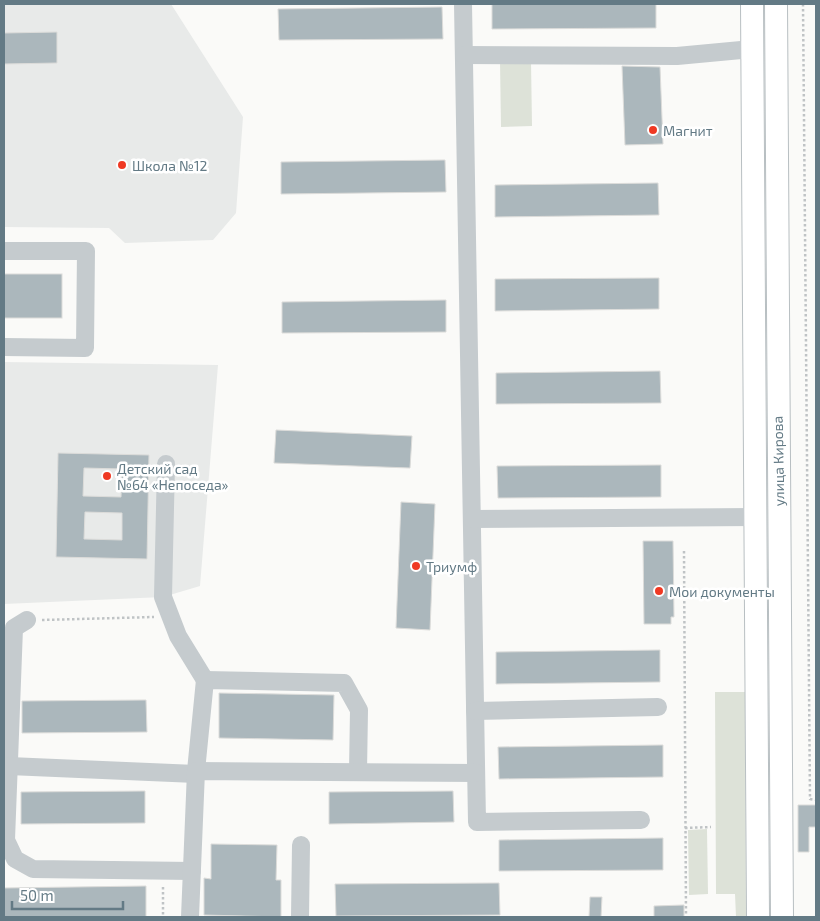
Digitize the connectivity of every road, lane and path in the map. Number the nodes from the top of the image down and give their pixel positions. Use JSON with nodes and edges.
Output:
{"nodes":[{"id":1,"x":463,"y":4,"type":"edge"},
{"id":2,"x":752,"y":4,"type":"edge"},
{"id":3,"x":776,"y":4,"type":"edge"},
{"id":4,"x":803,"y":4,"type":"edge"},
{"id":5,"x":752,"y":49,"type":"junction"},
{"id":6,"x":464,"y":55,"type":"junction"},
{"id":7,"x":4,"y":251,"type":"edge"},
{"id":8,"x":4,"y":347,"type":"edge"},
{"id":9,"x":166,"y":464,"type":"dead end"},
{"id":10,"x":754,"y":517,"type":"junction"},
{"id":11,"x":472,"y":520,"type":"junction"},
{"id":12,"x":684,"y":551,"type":"dead end"},
{"id":13,"x":170,"y":616,"type":"junction"},
{"id":14,"x":15,"y":626,"type":"edge"},
{"id":15,"x":205,"y":680,"type":"junction"},
{"id":16,"x":658,"y":707,"type":"dead end"},
{"id":17,"x":475,"y":711,"type":"junction"},
{"id":18,"x":9,"y":766,"type":"junction"},
{"id":19,"x":196,"y":772,"type":"junction"},
{"id":20,"x":358,"y":772,"type":"junction"},
{"id":21,"x":476,"y":773,"type":"junction"},
{"id":22,"x":816,"y":800,"type":"edge"},
{"id":23,"x":5,"y":818,"type":"edge"},
{"id":24,"x":641,"y":820,"type":"dead end"},
{"id":25,"x":711,"y":827,"type":"dead end"},
{"id":26,"x":685,"y":828,"type":"junction"},
{"id":27,"x":301,"y":845,"type":"dead end"},
{"id":28,"x":163,"y":871,"type":"junction"},
{"id":29,"x":192,"y":871,"type":"junction"},
{"id":30,"x":163,"y":917,"type":"edge"},
{"id":31,"x":190,"y":917,"type":"edge"},
{"id":32,"x":300,"y":917,"type":"edge"},
{"id":33,"x":686,"y":917,"type":"edge"},
{"id":34,"x":758,"y":917,"type":"edge"},
{"id":35,"x":782,"y":917,"type":"edge"}],
"edges":[{"from":1,"to":6,"type":"lane"},
{"from":2,"to":5,"type":"main road","name":"улица Кирова"},
{"from":3,"to":35,"type":"main road","name":"улица Кирова"},
{"from":4,"to":22,"type":"path"},
{"from":5,"to":6,"type":"lane"},
{"from":5,"to":10,"type":"main road","name":"улица Кирова"},
{"from":6,"to":11,"type":"lane"},
{"from":7,"to":8,"type":"lane"},
{"from":9,"to":13,"type":"lane"},
{"from":10,"to":11,"type":"lane"},
{"from":10,"to":34,"type":"main road","name":"улица Кирова"},
{"from":11,"to":17,"type":"lane"},
{"from":12,"to":26,"type":"path"},
{"from":13,"to":14,"type":"path"},
{"from":13,"to":15,"type":"lane"},
{"from":14,"to":18,"type":"lane"},
{"from":15,"to":19,"type":"lane"},
{"from":15,"to":20,"type":"lane"},
{"from":16,"to":17,"type":"lane"},
{"from":17,"to":21,"type":"lane"},
{"from":18,"to":19,"type":"lane"},
{"from":18,"to":23,"type":"lane"},
{"from":19,"to":20,"type":"lane"},
{"from":19,"to":29,"type":"lane"},
{"from":20,"to":21,"type":"lane"},
{"from":21,"to":24,"type":"lane"},
{"from":23,"to":28,"type":"lane"},
{"from":25,"to":26,"type":"path"},
{"from":26,"to":33,"type":"path"},
{"from":27,"to":32,"type":"lane"},
{"from":28,"to":29,"type":"lane"},
{"from":28,"to":30,"type":"path"},
{"from":29,"to":31,"type":"lane"}]}
